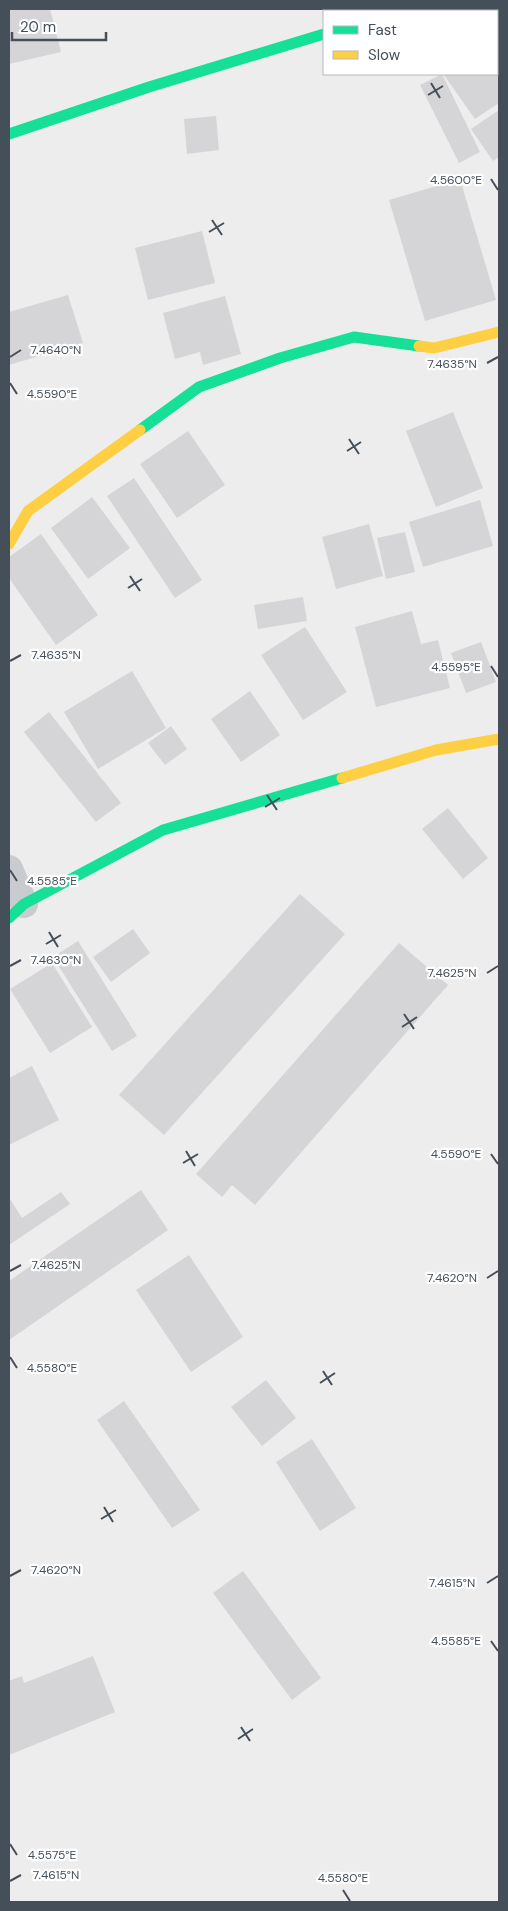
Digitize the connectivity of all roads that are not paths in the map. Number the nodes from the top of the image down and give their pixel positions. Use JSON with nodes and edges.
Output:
{"nodes":[{"id":1,"x":323,"y":34,"type":"edge"},
{"id":2,"x":9,"y":134,"type":"edge"},
{"id":3,"x":499,"y":332,"type":"edge"},
{"id":4,"x":18,"y":511,"type":"edge"},
{"id":5,"x":9,"y":544,"type":"edge"},
{"id":6,"x":499,"y":739,"type":"edge"},
{"id":7,"x":9,"y":869,"type":"edge"},
{"id":8,"x":16,"y":911,"type":"edge"}],
"edges":[{"from":1,"to":2,"type":"street"},
{"from":3,"to":4,"type":"street"},
{"from":4,"to":5,"type":"street"},
{"from":6,"to":8,"type":"street"},
{"from":7,"to":8,"type":"street"}]}
